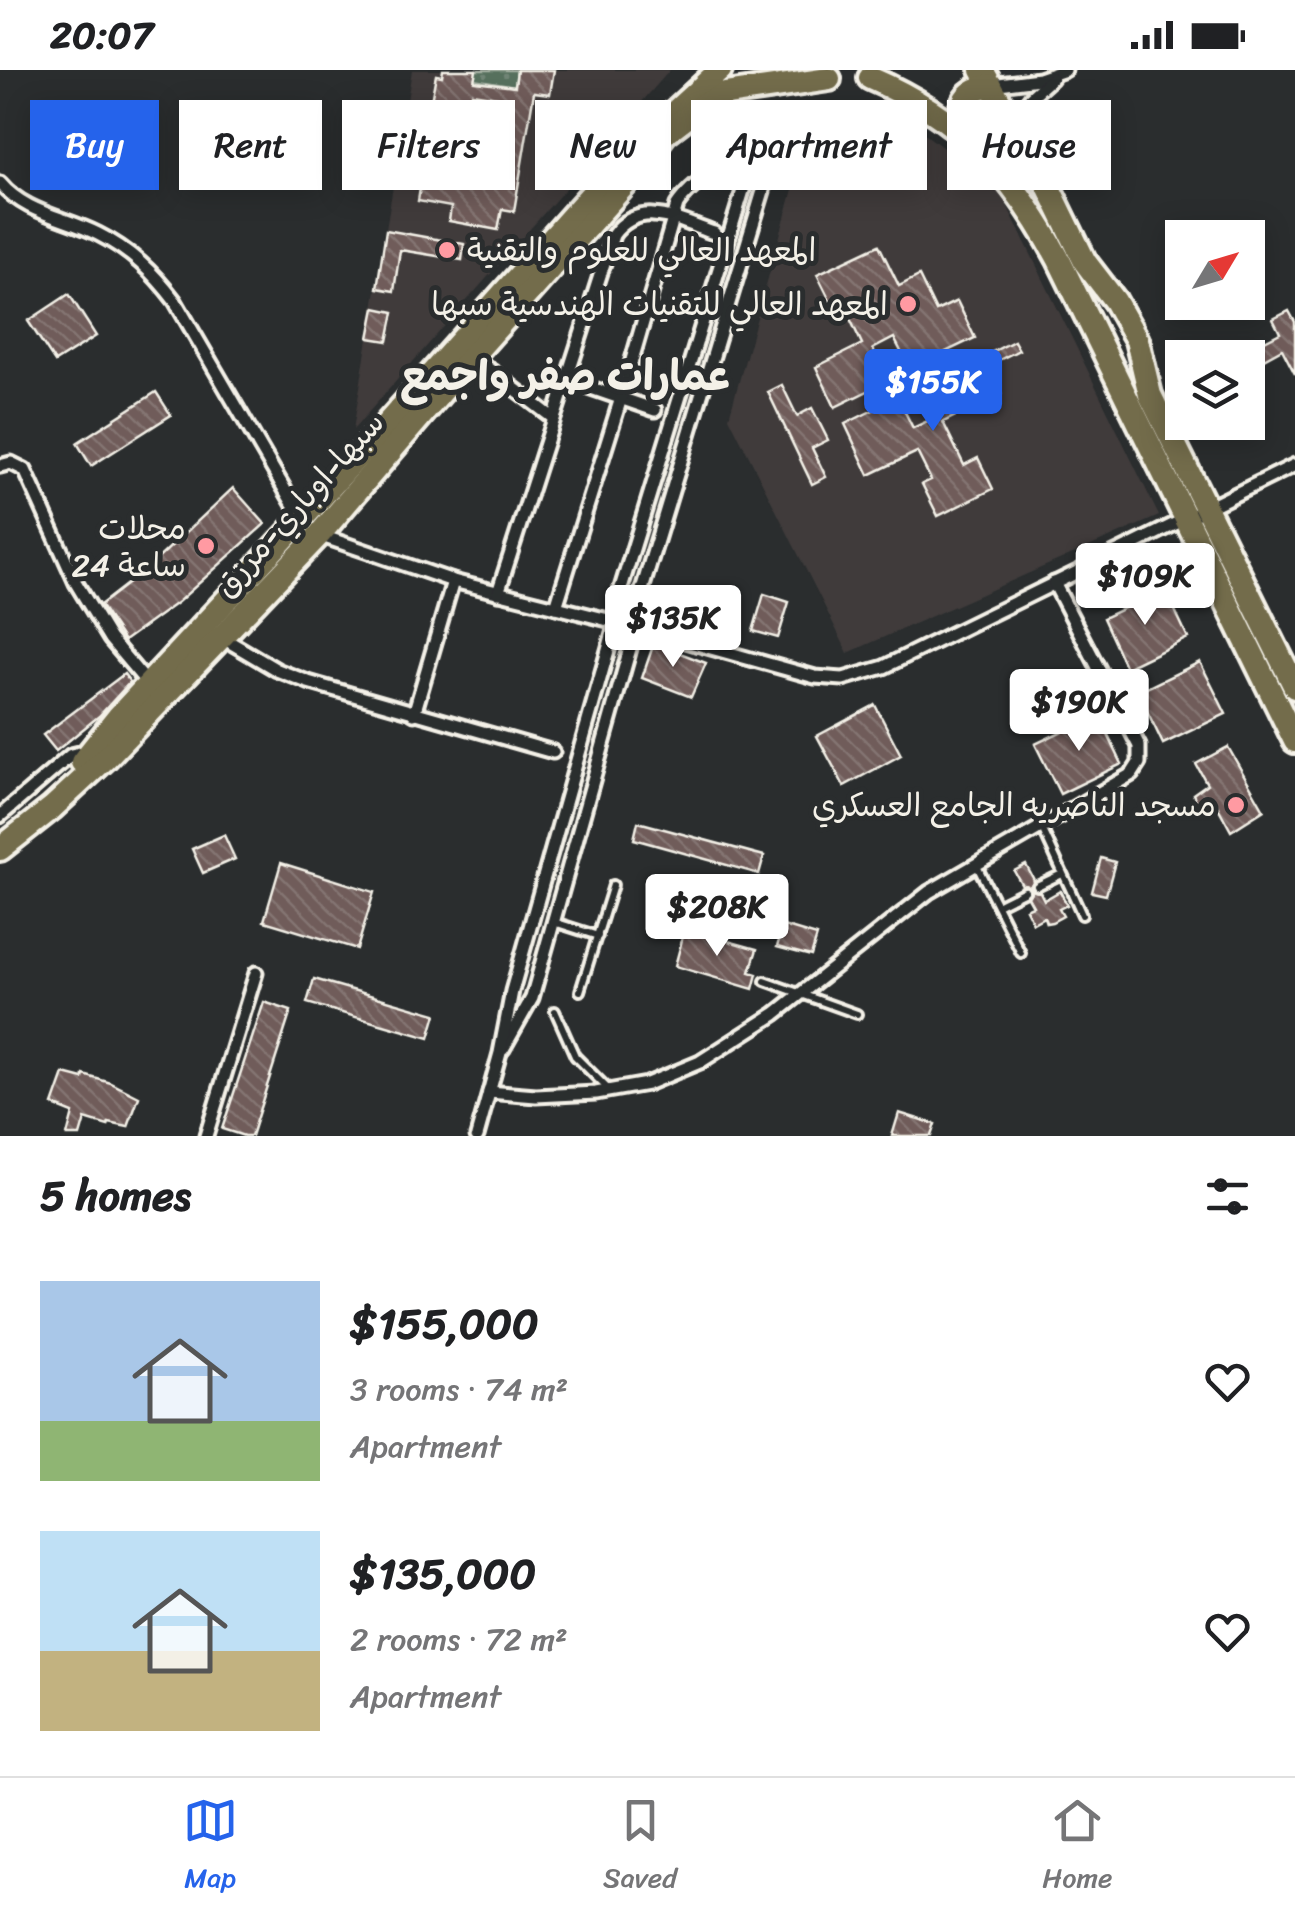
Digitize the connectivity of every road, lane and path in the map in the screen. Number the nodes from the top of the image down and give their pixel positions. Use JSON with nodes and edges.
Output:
{"nodes":[{"id":1,"x":720,"y":70,"type":"edge"},
{"id":2,"x":806,"y":70,"type":"edge"},
{"id":3,"x":1060,"y":72,"type":"edge"},
{"id":4,"x":880,"y":74,"type":"edge"},
{"id":5,"x":986,"y":78,"type":"edge"},
{"id":6,"x":829,"y":80,"type":"junction"},
{"id":7,"x":964,"y":100,"type":"edge"},
{"id":8,"x":999,"y":100,"type":"edge"},
{"id":9,"x":1028,"y":100,"type":"edge"},
{"id":10,"x":671,"y":119,"type":"edge"},
{"id":11,"x":947,"y":121,"type":"edge"},
{"id":12,"x":671,"y":123,"type":"edge"},
{"id":13,"x":691,"y":188,"type":"edge"},
{"id":14,"x":2,"y":189,"type":"edge"},
{"id":15,"x":596,"y":190,"type":"edge"},
{"id":16,"x":620,"y":190,"type":"edge"},
{"id":17,"x":743,"y":190,"type":"edge"},
{"id":18,"x":763,"y":190,"type":"edge"},
{"id":19,"x":1016,"y":190,"type":"edge"},
{"id":20,"x":1050,"y":190,"type":"edge"},
{"id":21,"x":673,"y":219,"type":"junction"},
{"id":22,"x":714,"y":232,"type":"dead end"},
{"id":23,"x":472,"y":356,"type":"junction"},
{"id":24,"x":565,"y":379,"type":"junction"},
{"id":25,"x":622,"y":398,"type":"junction"},
{"id":26,"x":655,"y":410,"type":"dead end"},
{"id":27,"x":673,"y":417,"type":"junction"},
{"id":28,"x":553,"y":418,"type":"junction"},
{"id":29,"x":694,"y":424,"type":"junction"},
{"id":30,"x":1295,"y":465,"type":"edge"},
{"id":31,"x":0,"y":466,"type":"edge"},
{"id":32,"x":1206,"y":508,"type":"junction"},
{"id":33,"x":1184,"y":520,"type":"junction"},
{"id":34,"x":310,"y":527,"type":"junction"},
{"id":35,"x":453,"y":581,"type":"junction"},
{"id":36,"x":1054,"y":584,"type":"junction"},
{"id":37,"x":498,"y":592,"type":"junction"},
{"id":38,"x":556,"y":607,"type":"junction"},
{"id":39,"x":616,"y":622,"type":"junction"},
{"id":40,"x":636,"y":627,"type":"junction"},
{"id":41,"x":223,"y":638,"type":"junction"},
{"id":42,"x":149,"y":684,"type":"junction"},
{"id":43,"x":1295,"y":687,"type":"edge"},
{"id":44,"x":414,"y":714,"type":"junction"},
{"id":45,"x":1295,"y":741,"type":"edge"},
{"id":46,"x":92,"y":751,"type":"junction"},
{"id":47,"x":552,"y":752,"type":"dead end"},
{"id":48,"x":0,"y":816,"type":"edge"},
{"id":49,"x":1042,"y":826,"type":"junction"},
{"id":50,"x":0,"y":832,"type":"edge"},
{"id":51,"x":558,"y":832,"type":"junction"},
{"id":52,"x":576,"y":838,"type":"junction"},
{"id":53,"x":0,"y":849,"type":"edge"},
{"id":54,"x":976,"y":863,"type":"junction"},
{"id":55,"x":1062,"y":874,"type":"junction"},
{"id":56,"x":614,"y":885,"type":"dead end"},
{"id":57,"x":1037,"y":886,"type":"dead end"},
{"id":58,"x":1025,"y":891,"type":"dead end"},
{"id":59,"x":997,"y":905,"type":"junction"},
{"id":60,"x":1082,"y":915,"type":"dead end"},
{"id":61,"x":553,"y":922,"type":"junction"},
{"id":62,"x":598,"y":936,"type":"junction"},
{"id":63,"x":527,"y":938,"type":"junction"},
{"id":64,"x":547,"y":944,"type":"junction"},
{"id":65,"x":1021,"y":953,"type":"dead end"},
{"id":66,"x":256,"y":973,"type":"dead end"},
{"id":67,"x":765,"y":981,"type":"dead end"},
{"id":68,"x":580,"y":990,"type":"dead end"},
{"id":69,"x":801,"y":995,"type":"junction"},
{"id":70,"x":555,"y":1012,"type":"dead end"},
{"id":71,"x":857,"y":1014,"type":"dead end"},
{"id":72,"x":500,"y":1053,"type":"junction"},
{"id":73,"x":610,"y":1091,"type":"junction"},
{"id":74,"x":489,"y":1092,"type":"junction"},
{"id":75,"x":206,"y":1136,"type":"edge"},
{"id":76,"x":476,"y":1136,"type":"edge"}],
"edges":[{"from":1,"to":10,"type":"highway","name":"سبها-اوباري-مرزق"},
{"from":2,"to":6,"type":"highway"},
{"from":3,"to":5,"type":"street"},
{"from":3,"to":9,"type":"street"},
{"from":4,"to":6,"type":"highway","name":"سبها-اوباري-مرزق"},
{"from":4,"to":11,"type":"highway"},
{"from":5,"to":7,"type":"highway"},
{"from":5,"to":8,"type":"highway"},
{"from":6,"to":12,"type":"highway","name":"سبها-اوباري-مرزق"},
{"from":13,"to":21,"type":"street"},
{"from":14,"to":34,"type":"street"},
{"from":15,"to":34,"type":"highway","name":"سبها-اوباري-مرزق"},
{"from":16,"to":23,"type":"highway","name":"سبها-اوباري-مرزق"},
{"from":17,"to":27,"type":"street"},
{"from":18,"to":29,"type":"street"},
{"from":19,"to":33,"type":"highway"},
{"from":20,"to":32,"type":"highway"},
{"from":21,"to":22,"type":"street"},
{"from":21,"to":24,"type":"street"},
{"from":21,"to":25,"type":"street"},
{"from":23,"to":28,"type":"street"},
{"from":23,"to":34,"type":"highway","name":"سبها-اوباري-مرزق"},
{"from":24,"to":25,"type":"street"},
{"from":24,"to":28,"type":"street"},
{"from":25,"to":26,"type":"street"},
{"from":25,"to":38,"type":"street"},
{"from":27,"to":29,"type":"street"},
{"from":27,"to":29,"type":"street"},
{"from":28,"to":37,"type":"street"},
{"from":30,"to":32,"type":"street"},
{"from":31,"to":42,"type":"street"},
{"from":32,"to":33,"type":"street"},
{"from":32,"to":43,"type":"highway"},
{"from":33,"to":36,"type":"street"},
{"from":33,"to":45,"type":"highway"},
{"from":34,"to":35,"type":"street"},
{"from":34,"to":41,"type":"highway","name":"سبها-اوباري-مرزق"},
{"from":34,"to":42,"type":"highway","name":"سبها-اوباري-مرزق"},
{"from":35,"to":37,"type":"street"},
{"from":35,"to":44,"type":"street"},
{"from":36,"to":40,"type":"street"},
{"from":36,"to":49,"type":"street"},
{"from":37,"to":38,"type":"street"},
{"from":38,"to":39,"type":"street"},
{"from":39,"to":40,"type":"street"},
{"from":39,"to":51,"type":"street"},
{"from":40,"to":52,"type":"street"},
{"from":41,"to":44,"type":"street"},
{"from":41,"to":53,"type":"highway","name":"سبها-اوباري-مرزق"},
{"from":42,"to":46,"type":"highway","name":"سبها-اوباري-مرزق"},
{"from":44,"to":47,"type":"street"},
{"from":46,"to":48,"type":"street"},
{"from":46,"to":50,"type":"highway","name":"سبها-اوباري-مرزق"},
{"from":49,"to":54,"type":"street"},
{"from":49,"to":55,"type":"lane"},
{"from":51,"to":52,"type":"street"},
{"from":51,"to":63,"type":"street"},
{"from":52,"to":61,"type":"street"},
{"from":54,"to":59,"type":"lane"},
{"from":54,"to":69,"type":"street"},
{"from":55,"to":57,"type":"lane"},
{"from":55,"to":60,"type":"lane"},
{"from":56,"to":62,"type":"lane"},
{"from":58,"to":59,"type":"lane"},
{"from":59,"to":65,"type":"lane"},
{"from":61,"to":62,"type":"lane"},
{"from":61,"to":64,"type":"street"},
{"from":62,"to":68,"type":"lane"},
{"from":63,"to":64,"type":"street"},
{"from":63,"to":72,"type":"street"},
{"from":64,"to":72,"type":"street"},
{"from":66,"to":75,"type":"street"},
{"from":67,"to":69,"type":"lane"},
{"from":69,"to":71,"type":"lane"},
{"from":69,"to":73,"type":"street"},
{"from":70,"to":73,"type":"lane"},
{"from":72,"to":74,"type":"street"},
{"from":73,"to":74,"type":"street"},
{"from":74,"to":76,"type":"street"}]}
